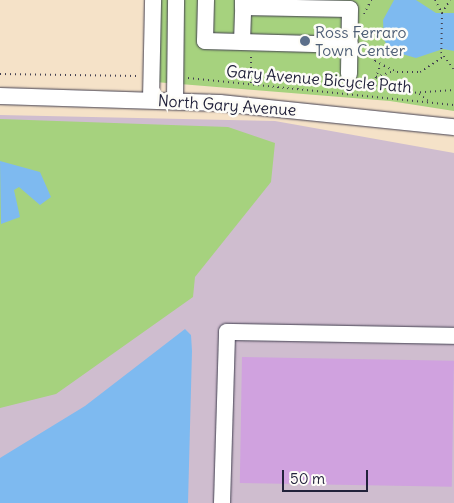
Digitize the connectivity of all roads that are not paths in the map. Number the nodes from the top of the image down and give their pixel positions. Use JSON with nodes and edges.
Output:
{"nodes":[{"id":1,"x":153,"y":0,"type":"edge"},
{"id":2,"x":176,"y":0,"type":"edge"},
{"id":3,"x":206,"y":0,"type":"edge"},
{"id":4,"x":243,"y":3,"type":"edge"},
{"id":5,"x":356,"y":41,"type":"junction"},
{"id":6,"x":242,"y":42,"type":"junction"},
{"id":7,"x":353,"y":78,"type":"road end"},
{"id":8,"x":0,"y":96,"type":"edge"},
{"id":9,"x":151,"y":99,"type":"junction"},
{"id":10,"x":175,"y":101,"type":"junction"},
{"id":11,"x":454,"y":127,"type":"edge"},
{"id":12,"x":454,"y":336,"type":"edge"},
{"id":13,"x":222,"y":503,"type":"edge"}],
"edges":[{"from":1,"to":9,"type":"street"},
{"from":2,"to":10,"type":"street"},
{"from":3,"to":6,"type":"street"},
{"from":4,"to":5,"type":"street"},
{"from":4,"to":6,"type":"street"},
{"from":5,"to":6,"type":"street"},
{"from":5,"to":7,"type":"street"},
{"from":8,"to":9,"type":"street","name":"North Gary Avenue"},
{"from":9,"to":10,"type":"street","name":"North Gary Avenue"},
{"from":10,"to":11,"type":"street","name":"North Gary Avenue"},
{"from":12,"to":13,"type":"street"}]}
